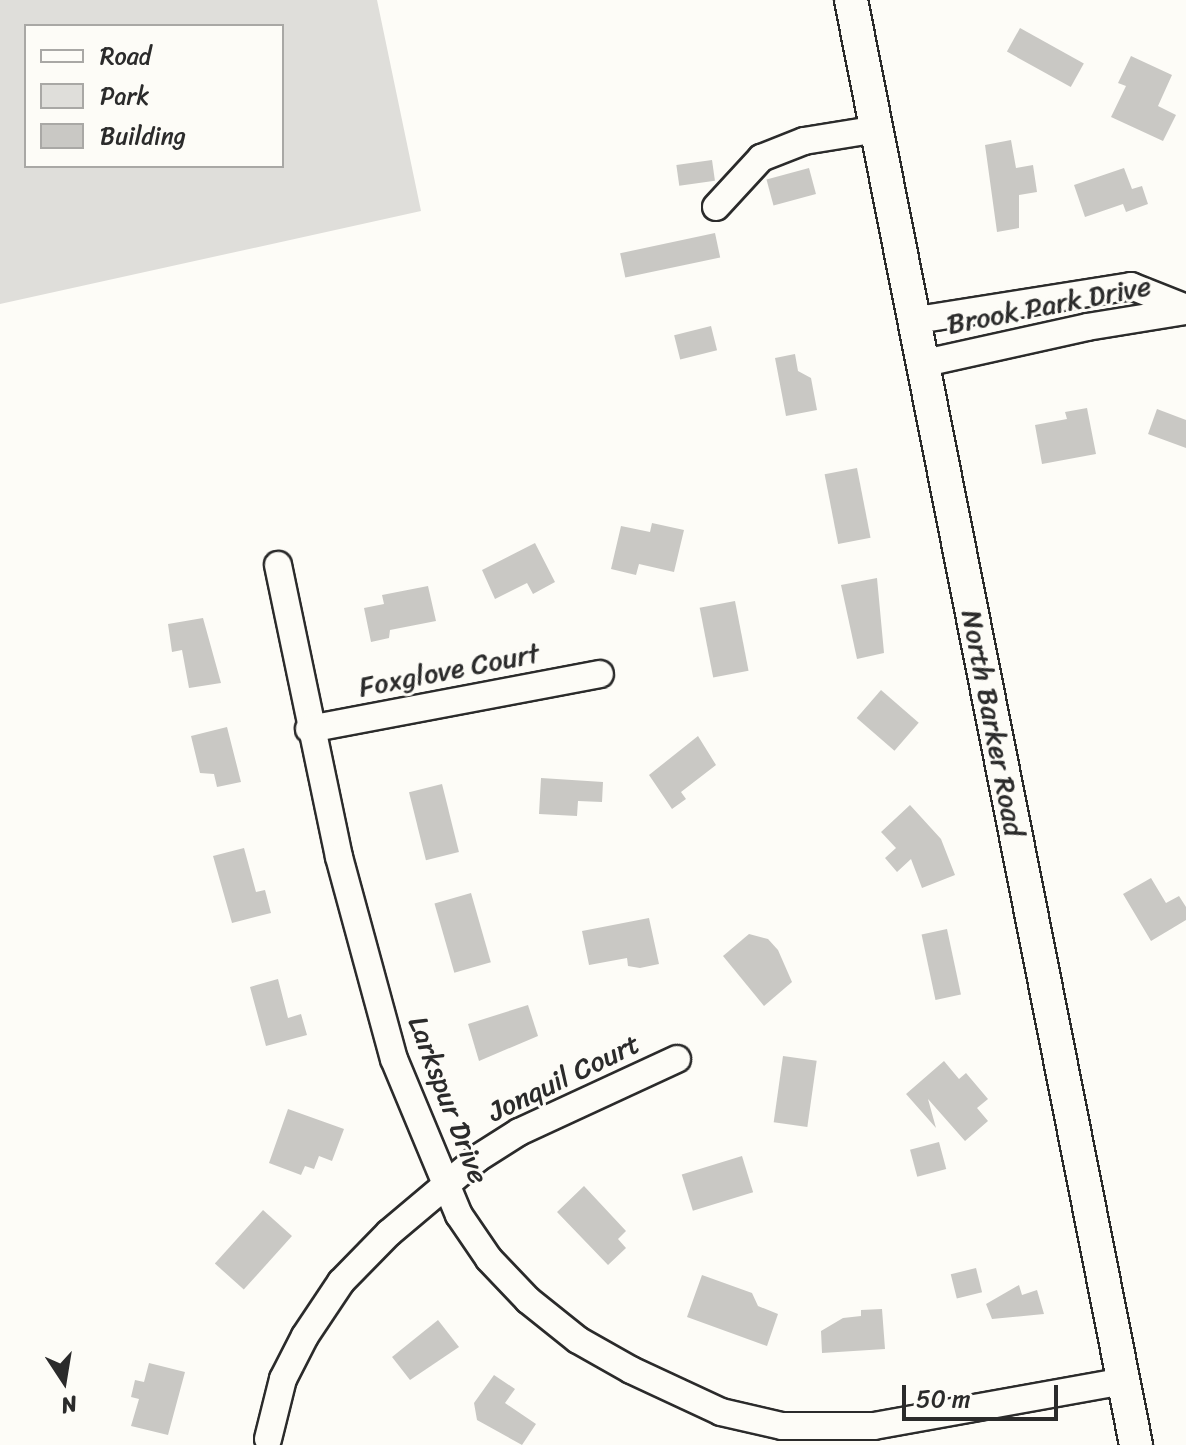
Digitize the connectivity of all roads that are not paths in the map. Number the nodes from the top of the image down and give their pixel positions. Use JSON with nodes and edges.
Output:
{"nodes":[{"id":1,"x":851,"y":0,"type":"edge"},
{"id":2,"x":878,"y":129,"type":"junction"},
{"id":3,"x":716,"y":207,"type":"dead end"},
{"id":4,"x":1186,"y":309,"type":"edge"},
{"id":5,"x":917,"y":320,"type":"junction"},
{"id":6,"x":925,"y":363,"type":"junction"},
{"id":7,"x":278,"y":565,"type":"dead end"},
{"id":8,"x":600,"y":674,"type":"dead end"},
{"id":9,"x":309,"y":729,"type":"junction"},
{"id":10,"x":677,"y":1059,"type":"dead end"},
{"id":11,"x":443,"y":1186,"type":"junction"},
{"id":12,"x":1123,"y":1381,"type":"junction"},
{"id":13,"x":268,"y":1439,"type":"dead end"},
{"id":14,"x":1136,"y":1445,"type":"edge"}],
"edges":[{"from":1,"to":2,"type":"main road","name":"North Barker Road"},
{"from":2,"to":3,"type":"street"},
{"from":2,"to":5,"type":"main road","name":"North Barker Road"},
{"from":4,"to":5,"type":"street","name":"Brook Park Drive"},
{"from":4,"to":6,"type":"street","name":"Brook Park Drive"},
{"from":5,"to":6,"type":"main road","name":"North Barker Road"},
{"from":6,"to":12,"type":"main road","name":"North Barker Road"},
{"from":7,"to":9,"type":"street","name":"Larkspur Drive"},
{"from":8,"to":9,"type":"street","name":"Foxglove Court"},
{"from":9,"to":11,"type":"street","name":"Larkspur Drive"},
{"from":10,"to":11,"type":"street","name":"Jonquil Court"},
{"from":11,"to":12,"type":"street","name":"Larkspur Drive"},
{"from":11,"to":13,"type":"street","name":"Jonquil Court"},
{"from":12,"to":14,"type":"main road","name":"North Barker Road"}]}
